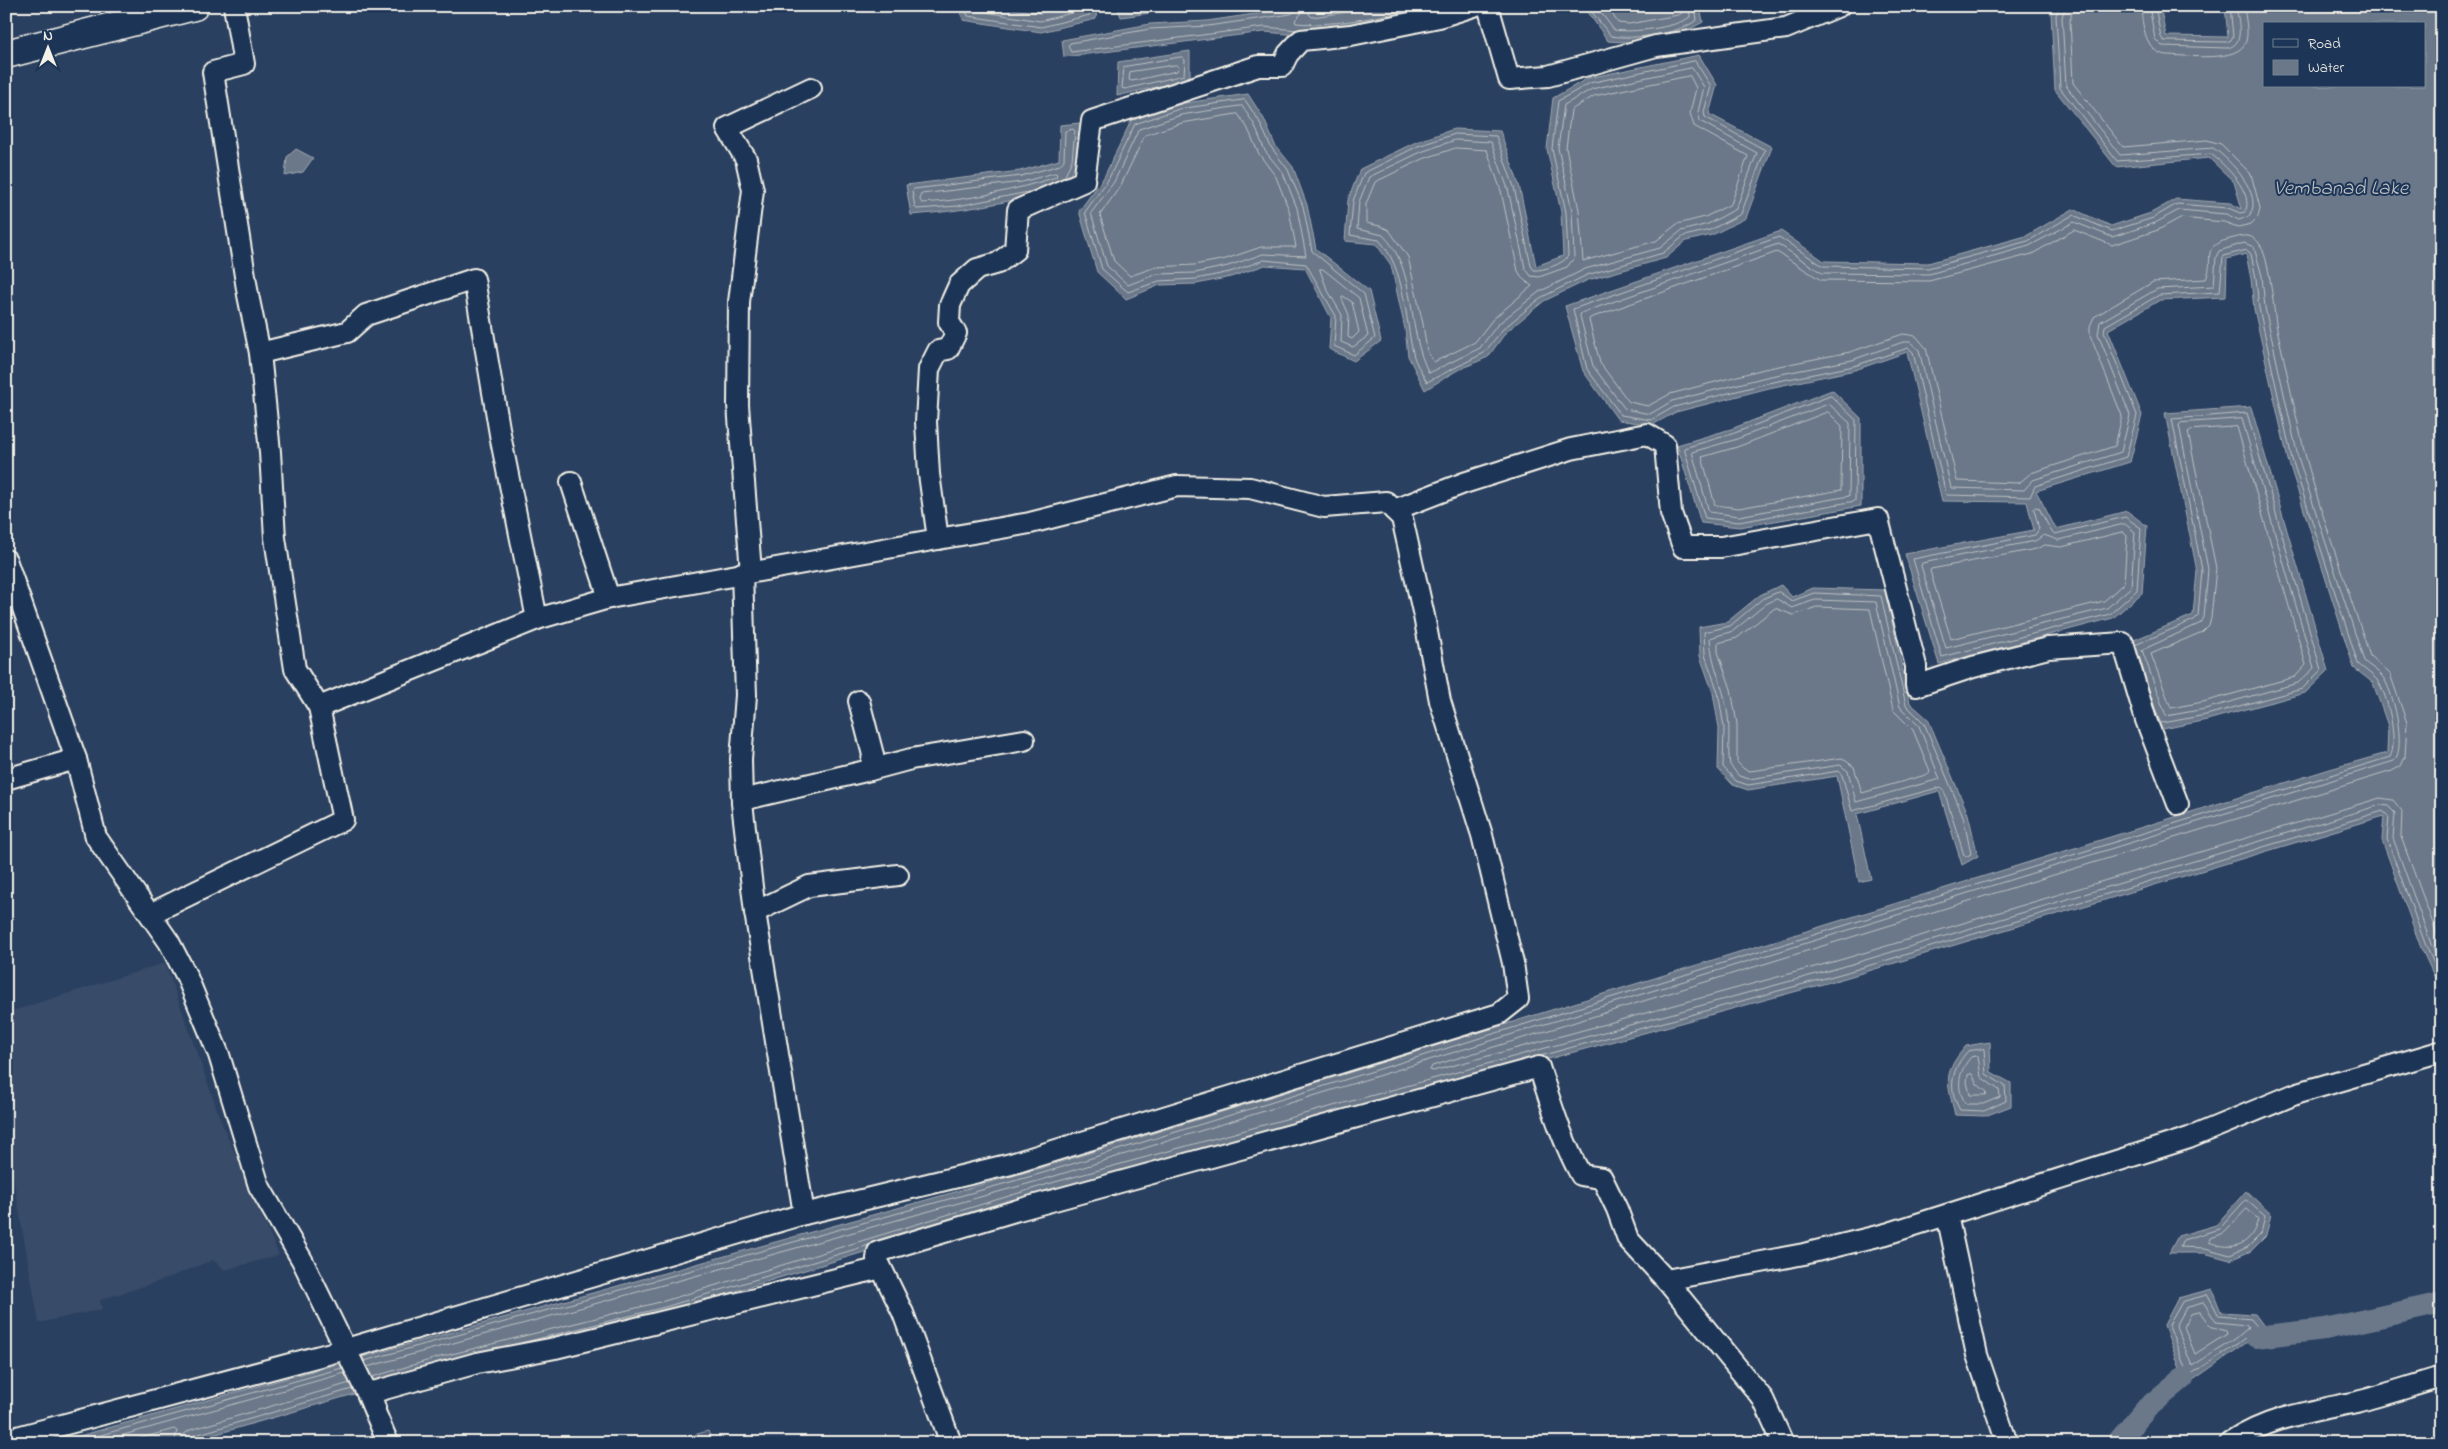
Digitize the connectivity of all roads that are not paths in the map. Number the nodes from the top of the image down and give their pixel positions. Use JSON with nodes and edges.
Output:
{"nodes":[{"id":1,"x":194,"y":6,"type":"edge"},
{"id":2,"x":234,"y":6,"type":"edge"},
{"id":3,"x":1474,"y":6,"type":"edge"},
{"id":4,"x":1488,"y":6,"type":"edge"},
{"id":5,"x":1840,"y":6,"type":"edge"},
{"id":6,"x":6,"y":54,"type":"edge"},
{"id":7,"x":810,"y":88,"type":"dead end"},
{"id":8,"x":260,"y":353,"type":"junction"},
{"id":9,"x":571,"y":482,"type":"dead end"},
{"id":10,"x":1394,"y":510,"type":"junction"},
{"id":11,"x":938,"y":539,"type":"junction"},
{"id":12,"x":6,"y":560,"type":"edge"},
{"id":13,"x":746,"y":573,"type":"junction"},
{"id":14,"x":609,"y":598,"type":"junction"},
{"id":15,"x":537,"y":619,"type":"junction"},
{"id":16,"x":859,"y":701,"type":"dead end"},
{"id":17,"x":319,"y":708,"type":"junction"},
{"id":18,"x":1024,"y":740,"type":"dead end"},
{"id":19,"x":76,"y":759,"type":"junction"},
{"id":20,"x":870,"y":770,"type":"junction"},
{"id":21,"x":6,"y":779,"type":"edge"},
{"id":22,"x":742,"y":800,"type":"junction"},
{"id":23,"x":2178,"y":804,"type":"dead end"},
{"id":24,"x":898,"y":875,"type":"dead end"},
{"id":25,"x":755,"y":912,"type":"junction"},
{"id":26,"x":150,"y":914,"type":"junction"},
{"id":27,"x":2439,"y":1052,"type":"dead end"},
{"id":28,"x":804,"y":1214,"type":"junction"},
{"id":29,"x":1947,"y":1215,"type":"junction"},
{"id":30,"x":881,"y":1268,"type":"junction"},
{"id":31,"x":1666,"y":1280,"type":"junction"},
{"id":32,"x":346,"y":1349,"type":"junction"},
{"id":33,"x":2442,"y":1377,"type":"edge"},
{"id":34,"x":6,"y":1440,"type":"edge"},
{"id":35,"x":952,"y":1443,"type":"edge"},
{"id":36,"x":1783,"y":1443,"type":"edge"},
{"id":37,"x":2007,"y":1443,"type":"edge"},
{"id":38,"x":2230,"y":1443,"type":"edge"}],
"edges":[{"from":1,"to":6,"type":"street"},
{"from":2,"to":8,"type":"street"},
{"from":3,"to":11,"type":"street"},
{"from":4,"to":5,"type":"street"},
{"from":7,"to":13,"type":"street"},
{"from":8,"to":15,"type":"street"},
{"from":8,"to":17,"type":"street"},
{"from":9,"to":14,"type":"street"},
{"from":10,"to":11,"type":"street"},
{"from":10,"to":23,"type":"street"},
{"from":10,"to":28,"type":"street"},
{"from":11,"to":13,"type":"street"},
{"from":12,"to":19,"type":"street"},
{"from":13,"to":14,"type":"street"},
{"from":13,"to":22,"type":"street"},
{"from":14,"to":15,"type":"street"},
{"from":15,"to":17,"type":"street"},
{"from":16,"to":20,"type":"street"},
{"from":17,"to":26,"type":"street"},
{"from":18,"to":20,"type":"street"},
{"from":19,"to":21,"type":"street"},
{"from":19,"to":26,"type":"street"},
{"from":20,"to":22,"type":"street"},
{"from":22,"to":25,"type":"street"},
{"from":24,"to":25,"type":"street"},
{"from":25,"to":28,"type":"street"},
{"from":26,"to":32,"type":"street"},
{"from":27,"to":29,"type":"street"},
{"from":28,"to":32,"type":"street"},
{"from":29,"to":31,"type":"street"},
{"from":29,"to":37,"type":"street"},
{"from":30,"to":31,"type":"street"},
{"from":30,"to":32,"type":"street"},
{"from":30,"to":35,"type":"street"},
{"from":31,"to":36,"type":"street"},
{"from":32,"to":34,"type":"street"},
{"from":33,"to":38,"type":"street"}]}
